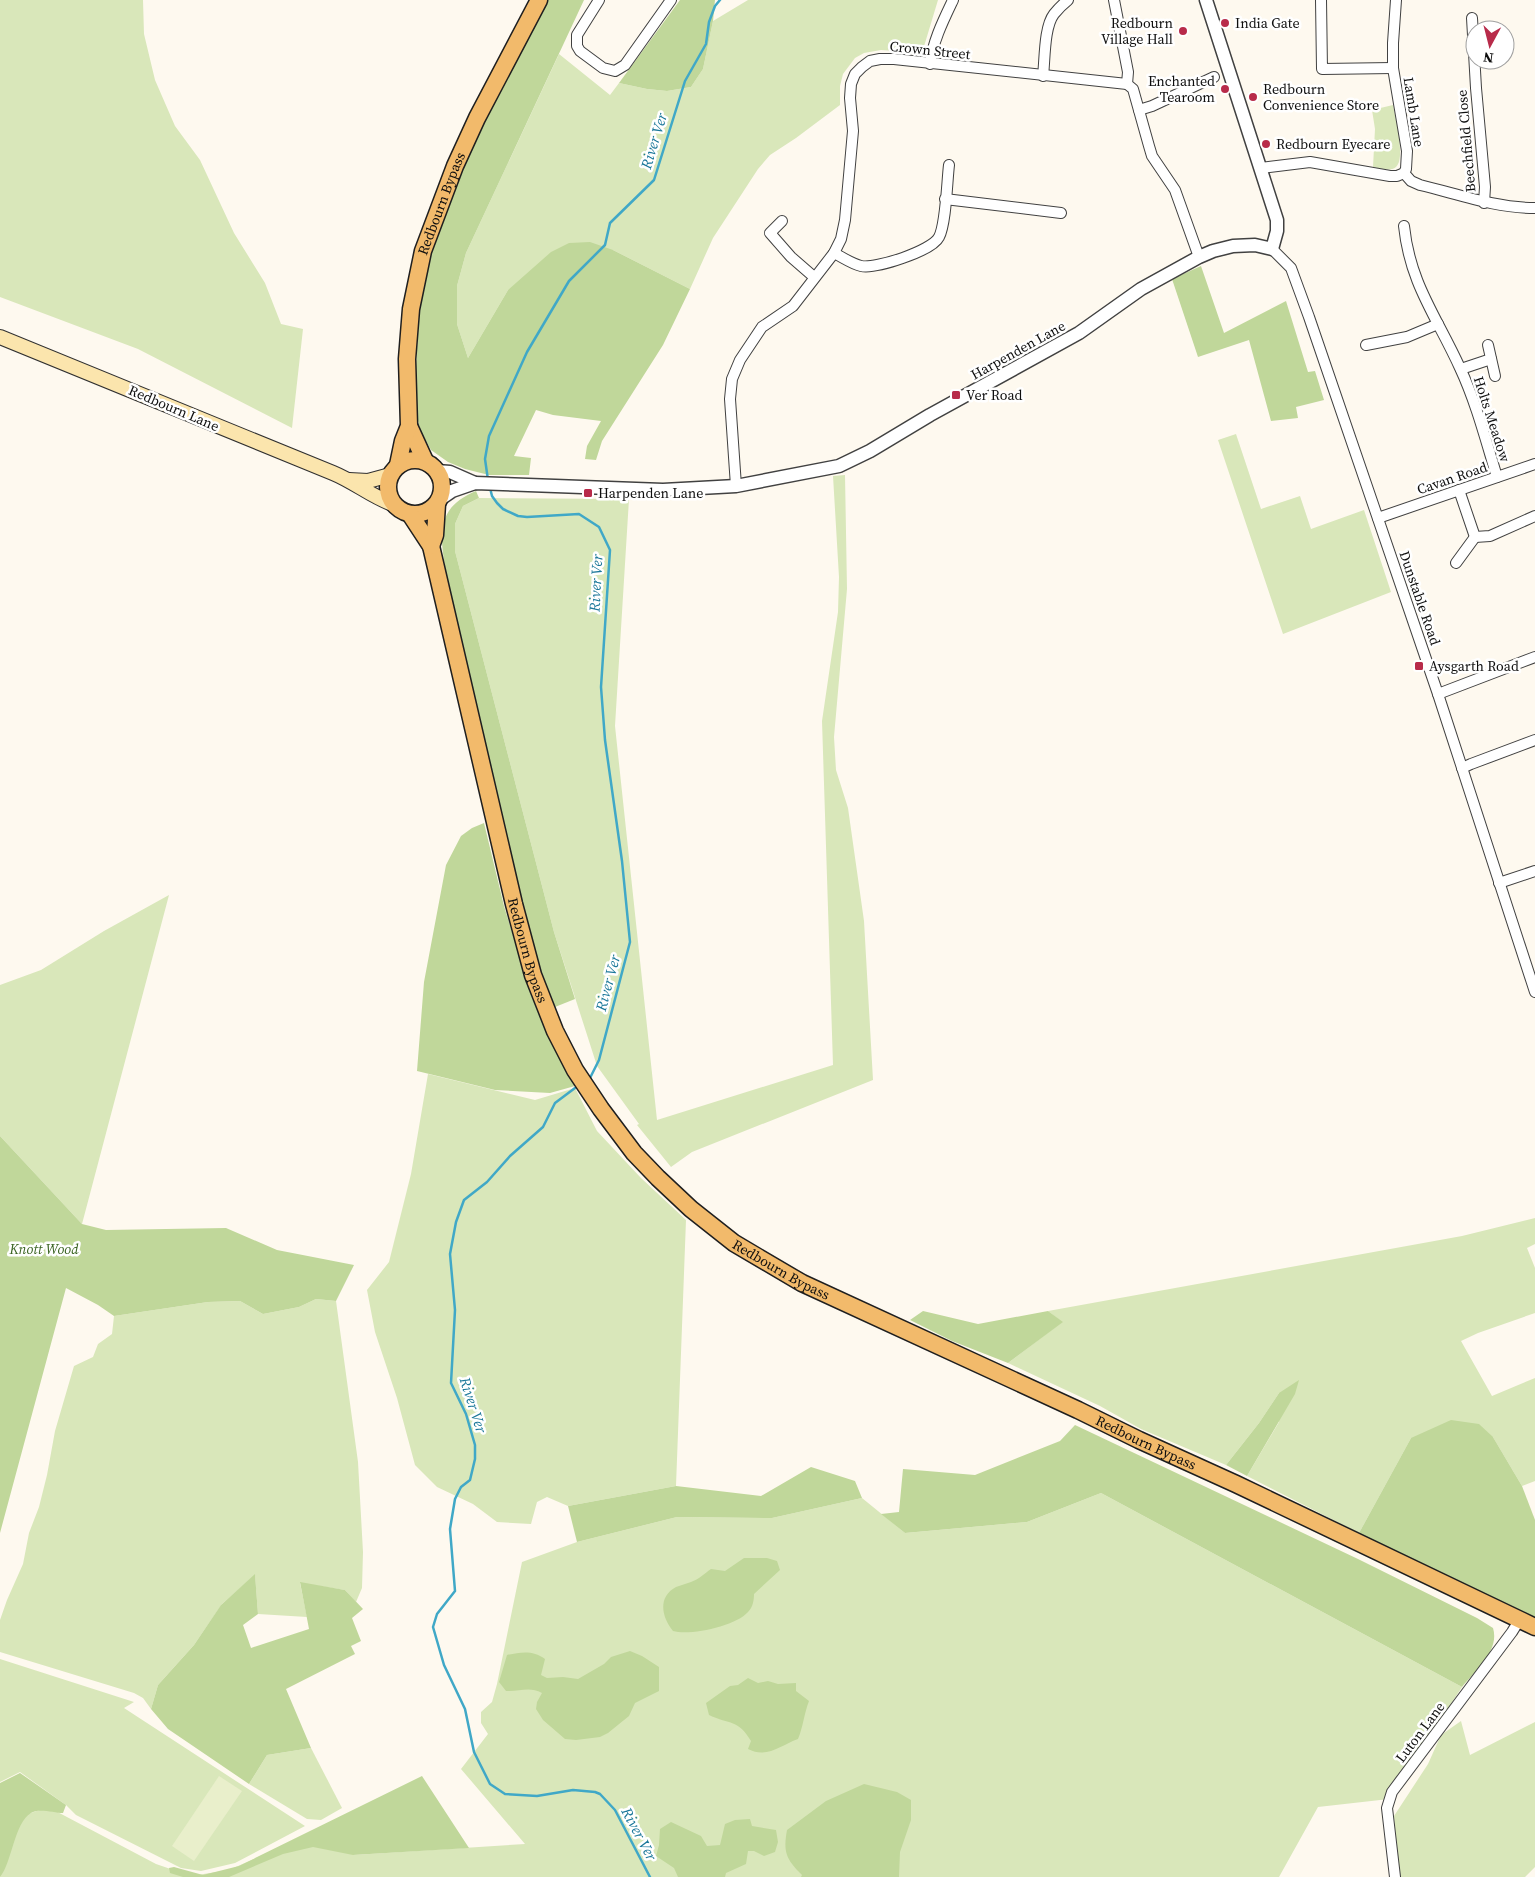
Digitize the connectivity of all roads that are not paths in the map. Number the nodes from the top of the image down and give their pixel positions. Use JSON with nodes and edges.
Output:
{"nodes":[{"id":1,"x":539,"y":0,"type":"edge"},
{"id":2,"x":599,"y":0,"type":"edge"},
{"id":3,"x":671,"y":0,"type":"edge"},
{"id":4,"x":953,"y":0,"type":"edge"},
{"id":5,"x":1068,"y":0,"type":"edge"},
{"id":6,"x":1114,"y":0,"type":"edge"},
{"id":7,"x":1206,"y":0,"type":"edge"},
{"id":8,"x":1321,"y":0,"type":"edge"},
{"id":9,"x":1396,"y":0,"type":"edge"},
{"id":10,"x":1472,"y":18,"type":"dead end"},
{"id":11,"x":930,"y":64,"type":"junction"},
{"id":12,"x":1393,"y":68,"type":"junction"},
{"id":13,"x":1222,"y":74,"type":"junction"},
{"id":14,"x":1043,"y":76,"type":"junction"},
{"id":15,"x":1127,"y":84,"type":"junction"},
{"id":16,"x":1139,"y":110,"type":"junction"},
{"id":17,"x":949,"y":165,"type":"dead end"},
{"id":18,"x":1261,"y":168,"type":"junction"},
{"id":19,"x":1404,"y":173,"type":"junction"},
{"id":20,"x":945,"y":199,"type":"junction"},
{"id":21,"x":1484,"y":203,"type":"junction"},
{"id":22,"x":1535,"y":208,"type":"edge"},
{"id":23,"x":1060,"y":213,"type":"dead end"},
{"id":24,"x":782,"y":221,"type":"dead end"},
{"id":25,"x":1404,"y":226,"type":"dead end"},
{"id":26,"x":1272,"y":249,"type":"junction"},
{"id":27,"x":834,"y":253,"type":"junction"},
{"id":28,"x":1199,"y":257,"type":"junction"},
{"id":29,"x":814,"y":277,"type":"junction"},
{"id":30,"x":1438,"y":324,"type":"junction"},
{"id":31,"x":0,"y":336,"type":"edge"},
{"id":32,"x":1366,"y":345,"type":"dead end"},
{"id":33,"x":1488,"y":345,"type":"dead end"},
{"id":34,"x":1491,"y":359,"type":"junction"},
{"id":35,"x":1461,"y":369,"type":"junction"},
{"id":36,"x":1495,"y":376,"type":"dead end"},
{"id":37,"x":409,"y":426,"type":"junction"},
{"id":38,"x":1535,"y":464,"type":"edge"},
{"id":39,"x":431,"y":466,"type":"junction"},
{"id":40,"x":394,"y":470,"type":"junction"},
{"id":41,"x":1497,"y":477,"type":"junction"},
{"id":42,"x":348,"y":480,"type":"junction"},
{"id":43,"x":480,"y":483,"type":"junction"},
{"id":44,"x":736,"y":486,"type":"junction"},
{"id":45,"x":1459,"y":490,"type":"junction"},
{"id":46,"x":438,"y":502,"type":"junction"},
{"id":47,"x":394,"y":505,"type":"junction"},
{"id":48,"x":410,"y":514,"type":"junction"},
{"id":49,"x":1535,"y":516,"type":"edge"},
{"id":50,"x":1378,"y":518,"type":"junction"},
{"id":51,"x":1476,"y":537,"type":"junction"},
{"id":52,"x":431,"y":546,"type":"junction"},
{"id":53,"x":1456,"y":563,"type":"dead end"},
{"id":54,"x":1535,"y":657,"type":"edge"},
{"id":55,"x":1438,"y":694,"type":"junction"},
{"id":56,"x":1535,"y":740,"type":"edge"},
{"id":57,"x":1462,"y":768,"type":"junction"},
{"id":58,"x":1535,"y":871,"type":"edge"},
{"id":59,"x":1499,"y":883,"type":"junction"},
{"id":60,"x":1535,"y":992,"type":"edge"},
{"id":61,"x":1520,"y":1619,"type":"junction"},
{"id":62,"x":1535,"y":1626,"type":"edge"},
{"id":63,"x":1395,"y":1877,"type":"edge"}],
"edges":[{"from":1,"to":37,"type":"main road","name":"Redbourn Bypass"},
{"from":2,"to":3,"type":"street"},
{"from":4,"to":11,"type":"street"},
{"from":5,"to":14,"type":"street"},
{"from":6,"to":15,"type":"street"},
{"from":7,"to":13,"type":"street"},
{"from":8,"to":12,"type":"street"},
{"from":9,"to":12,"type":"street","name":"Lamb Lane"},
{"from":10,"to":21,"type":"street","name":"Beechfield Close"},
{"from":11,"to":14,"type":"street","name":"Crown Street"},
{"from":11,"to":27,"type":"street","name":"Crown Street"},
{"from":12,"to":19,"type":"street","name":"Lamb Lane"},
{"from":13,"to":16,"type":"street"},
{"from":13,"to":18,"type":"street"},
{"from":14,"to":15,"type":"street","name":"Crown Street"},
{"from":15,"to":16,"type":"street"},
{"from":16,"to":28,"type":"street"},
{"from":17,"to":20,"type":"street"},
{"from":18,"to":19,"type":"street"},
{"from":18,"to":26,"type":"street"},
{"from":19,"to":21,"type":"street"},
{"from":20,"to":23,"type":"street"},
{"from":20,"to":27,"type":"street"},
{"from":21,"to":22,"type":"street"},
{"from":24,"to":29,"type":"street"},
{"from":25,"to":30,"type":"street","name":"Holts Meadow"},
{"from":26,"to":28,"type":"street","name":"Harpenden Lane"},
{"from":26,"to":50,"type":"street","name":"Dunstable Road"},
{"from":27,"to":29,"type":"street"},
{"from":28,"to":44,"type":"street","name":"Harpenden Lane"},
{"from":29,"to":44,"type":"street"},
{"from":30,"to":32,"type":"street"},
{"from":30,"to":35,"type":"street","name":"Holts Meadow"},
{"from":31,"to":42,"type":"main road","name":"Redbourn Lane"},
{"from":33,"to":34,"type":"street","name":"Holts Meadow"},
{"from":34,"to":35,"type":"street","name":"Holts Meadow"},
{"from":34,"to":36,"type":"street","name":"Holts Meadow"},
{"from":35,"to":41,"type":"street","name":"Holts Meadow"},
{"from":37,"to":39,"type":"main road","name":"Redbourn Bypass"},
{"from":37,"to":40,"type":"main road","name":"Redbourn Bypass"},
{"from":38,"to":41,"type":"street","name":"Cavan Road"},
{"from":39,"to":40,"type":"main road"},
{"from":39,"to":43,"type":"street","name":"Harpenden Lane"},
{"from":39,"to":46,"type":"main road"},
{"from":40,"to":42,"type":"main road","name":"Redbourn Lane"},
{"from":40,"to":47,"type":"main road"},
{"from":41,"to":45,"type":"street","name":"Cavan Road"},
{"from":42,"to":47,"type":"main road","name":"Redbourn Lane"},
{"from":43,"to":44,"type":"street","name":"Harpenden Lane"},
{"from":43,"to":46,"type":"street","name":"Harpenden Lane"},
{"from":45,"to":50,"type":"street","name":"Cavan Road"},
{"from":45,"to":51,"type":"street"},
{"from":46,"to":48,"type":"main road"},
{"from":46,"to":52,"type":"main road","name":"Redbourn Bypass"},
{"from":47,"to":48,"type":"main road"},
{"from":48,"to":52,"type":"main road","name":"Redbourn Bypass"},
{"from":49,"to":51,"type":"street"},
{"from":50,"to":55,"type":"street","name":"Dunstable Road"},
{"from":51,"to":53,"type":"street"},
{"from":52,"to":61,"type":"main road","name":"Redbourn Bypass"},
{"from":54,"to":55,"type":"street"},
{"from":55,"to":57,"type":"street","name":"Dunstable Road"},
{"from":56,"to":57,"type":"street"},
{"from":57,"to":59,"type":"street","name":"Dunstable Road"},
{"from":58,"to":59,"type":"street"},
{"from":59,"to":60,"type":"street","name":"Dunstable Road"},
{"from":61,"to":62,"type":"main road","name":"Redbourn Bypass"},
{"from":61,"to":63,"type":"street","name":"Luton Lane"}]}
